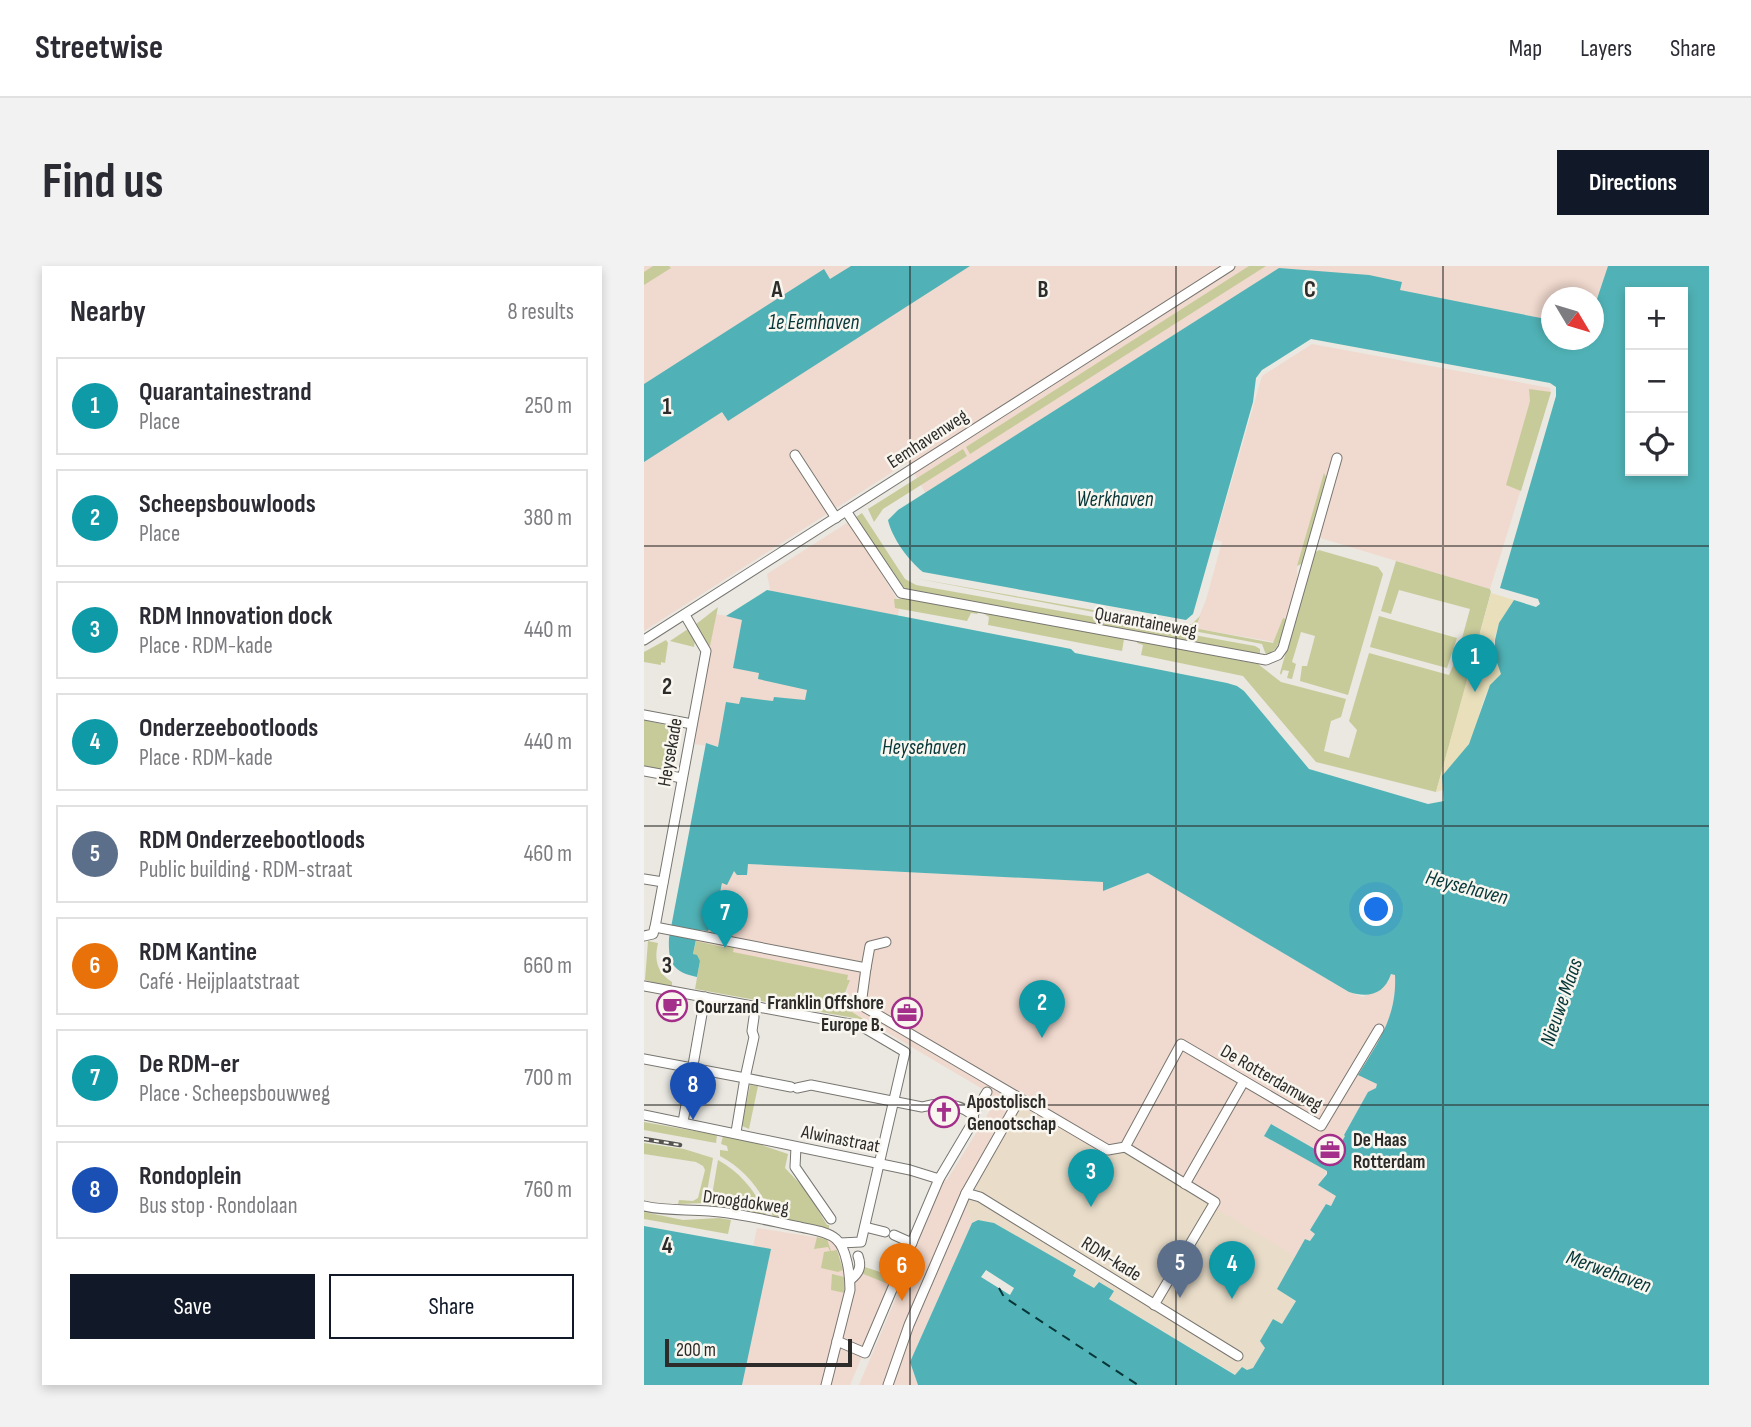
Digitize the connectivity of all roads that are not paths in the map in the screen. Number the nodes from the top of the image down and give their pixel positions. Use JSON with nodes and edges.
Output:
{"nodes":[{"id":1,"x":1230,"y":266,"type":"edge"},
{"id":2,"x":795,"y":455,"type":"dead end"},
{"id":3,"x":1337,"y":458,"type":"dead end"},
{"id":4,"x":846,"y":511,"type":"junction"},
{"id":5,"x":836,"y":518,"type":"junction"},
{"id":6,"x":685,"y":615,"type":"junction"},
{"id":7,"x":644,"y":640,"type":"edge"},
{"id":8,"x":644,"y":715,"type":"edge"},
{"id":9,"x":692,"y":724,"type":"junction"},
{"id":10,"x":644,"y":771,"type":"edge"},
{"id":11,"x":682,"y":778,"type":"junction"},
{"id":12,"x":644,"y":879,"type":"edge"},
{"id":13,"x":663,"y":882,"type":"junction"},
{"id":14,"x":656,"y":928,"type":"junction"},
{"id":15,"x":645,"y":936,"type":"edge"},
{"id":16,"x":886,"y":942,"type":"dead end"},
{"id":17,"x":866,"y":968,"type":"junction"},
{"id":18,"x":644,"y":986,"type":"edge"},
{"id":19,"x":705,"y":997,"type":"junction"},
{"id":20,"x":754,"y":1017,"type":"dead end"},
{"id":21,"x":1379,"y":1029,"type":"dead end"},
{"id":22,"x":644,"y":1059,"type":"edge"},
{"id":23,"x":692,"y":1068,"type":"junction"},
{"id":24,"x":746,"y":1078,"type":"junction"},
{"id":25,"x":1244,"y":1081,"type":"junction"},
{"id":26,"x":987,"y":1092,"type":"dead end"},
{"id":27,"x":1020,"y":1100,"type":"junction"},
{"id":28,"x":895,"y":1101,"type":"junction"},
{"id":29,"x":644,"y":1115,"type":"edge"},
{"id":30,"x":973,"y":1115,"type":"junction"},
{"id":31,"x":683,"y":1122,"type":"junction"},
{"id":32,"x":736,"y":1132,"type":"junction"},
{"id":33,"x":796,"y":1147,"type":"junction"},
{"id":34,"x":1125,"y":1147,"type":"junction"},
{"id":35,"x":880,"y":1163,"type":"junction"},
{"id":36,"x":940,"y":1179,"type":"junction"},
{"id":37,"x":1185,"y":1184,"type":"junction"},
{"id":38,"x":966,"y":1193,"type":"junction"},
{"id":39,"x":644,"y":1206,"type":"edge"},
{"id":40,"x":831,"y":1219,"type":"dead end"},
{"id":41,"x":865,"y":1227,"type":"junction"},
{"id":42,"x":840,"y":1243,"type":"junction"},
{"id":43,"x":912,"y":1243,"type":"junction"},
{"id":44,"x":858,"y":1256,"type":"dead end"},
{"id":45,"x":850,"y":1280,"type":"junction"},
{"id":46,"x":1154,"y":1305,"type":"junction"},
{"id":47,"x":837,"y":1341,"type":"junction"},
{"id":48,"x":1238,"y":1356,"type":"dead end"},
{"id":49,"x":826,"y":1385,"type":"edge"},
{"id":50,"x":888,"y":1385,"type":"edge"}],
"edges":[{"from":1,"to":4,"type":"street","name":"Eemhavenweg"},
{"from":2,"to":5,"type":"street"},
{"from":3,"to":4,"type":"street","name":"Quarantaineweg"},
{"from":4,"to":5,"type":"street","name":"Eemhavenweg"},
{"from":5,"to":6,"type":"street","name":"Eemhavenweg"},
{"from":6,"to":7,"type":"street","name":"Eemhavenweg"},
{"from":6,"to":9,"type":"street","name":"Heysekade"},
{"from":8,"to":9,"type":"street"},
{"from":9,"to":11,"type":"street","name":"Heysekade"},
{"from":10,"to":11,"type":"street"},
{"from":11,"to":13,"type":"street","name":"Heysekade"},
{"from":12,"to":13,"type":"street"},
{"from":13,"to":14,"type":"street","name":"Heysekade"},
{"from":14,"to":15,"type":"street"},
{"from":14,"to":17,"type":"street"},
{"from":16,"to":17,"type":"street"},
{"from":17,"to":27,"type":"street"},
{"from":18,"to":19,"type":"street"},
{"from":19,"to":23,"type":"street"},
{"from":19,"to":28,"type":"street"},
{"from":20,"to":24,"type":"street"},
{"from":21,"to":25,"type":"street","name":"De Rotterdamweg"},
{"from":22,"to":23,"type":"street"},
{"from":23,"to":24,"type":"street"},
{"from":23,"to":31,"type":"street"},
{"from":24,"to":28,"type":"street"},
{"from":24,"to":32,"type":"street"},
{"from":25,"to":34,"type":"street","name":"De Rotterdamweg"},
{"from":25,"to":37,"type":"street"},
{"from":26,"to":30,"type":"street"},
{"from":27,"to":34,"type":"street"},
{"from":27,"to":38,"type":"street"},
{"from":28,"to":30,"type":"street"},
{"from":28,"to":35,"type":"street"},
{"from":29,"to":31,"type":"street","name":"Alwinastraat"},
{"from":30,"to":36,"type":"street"},
{"from":31,"to":32,"type":"street","name":"Alwinastraat"},
{"from":32,"to":33,"type":"street","name":"Alwinastraat"},
{"from":33,"to":35,"type":"street","name":"Alwinastraat"},
{"from":33,"to":40,"type":"street"},
{"from":34,"to":37,"type":"street"},
{"from":35,"to":36,"type":"street","name":"Alwinastraat"},
{"from":35,"to":41,"type":"street"},
{"from":36,"to":43,"type":"street"},
{"from":37,"to":46,"type":"street"},
{"from":38,"to":46,"type":"street","name":"RDM-kade"},
{"from":38,"to":50,"type":"street"},
{"from":39,"to":42,"type":"street","name":"Droogdokweg"},
{"from":41,"to":42,"type":"street"},
{"from":41,"to":43,"type":"street"},
{"from":42,"to":45,"type":"street"},
{"from":43,"to":47,"type":"street"},
{"from":44,"to":45,"type":"street"},
{"from":45,"to":47,"type":"street"},
{"from":46,"to":48,"type":"street","name":"RDM-kade"},
{"from":47,"to":49,"type":"street"}]}
